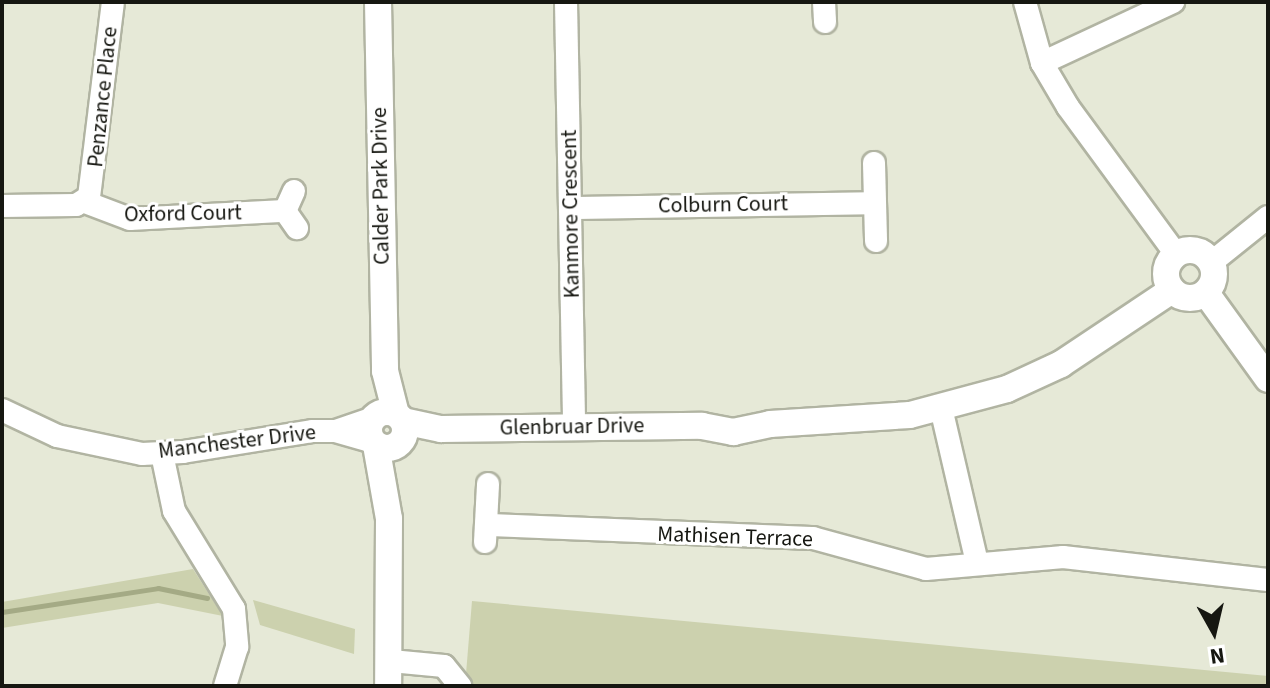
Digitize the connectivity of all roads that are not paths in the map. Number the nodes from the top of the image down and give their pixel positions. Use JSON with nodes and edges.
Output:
{"nodes":[{"id":1,"x":113,"y":2,"type":"edge"},
{"id":2,"x":378,"y":2,"type":"edge"},
{"id":3,"x":566,"y":2,"type":"edge"},
{"id":4,"x":1025,"y":2,"type":"edge"},
{"id":5,"x":1173,"y":2,"type":"edge"},
{"id":6,"x":1042,"y":63,"type":"junction"},
{"id":7,"x":874,"y":163,"type":"dead end"},
{"id":8,"x":85,"y":202,"type":"junction"},
{"id":9,"x":874,"y":203,"type":"junction"},
{"id":10,"x":2,"y":206,"type":"edge"},
{"id":11,"x":572,"y":208,"type":"junction"},
{"id":12,"x":292,"y":210,"type":"dead end"},
{"id":13,"x":1268,"y":217,"type":"edge"},
{"id":14,"x":876,"y":241,"type":"dead end"},
{"id":15,"x":1176,"y":254,"type":"junction"},
{"id":16,"x":1212,"y":262,"type":"junction"},
{"id":17,"x":1172,"y":290,"type":"junction"},
{"id":18,"x":1206,"y":293,"type":"junction"},
{"id":19,"x":1268,"y":379,"type":"edge"},
{"id":20,"x":941,"y":408,"type":"junction"},
{"id":21,"x":2,"y":410,"type":"edge"},
{"id":22,"x":574,"y":427,"type":"junction"},
{"id":23,"x":387,"y":430,"type":"junction"},
{"id":24,"x":162,"y":454,"type":"junction"},
{"id":25,"x":488,"y":484,"type":"dead end"},
{"id":26,"x":977,"y":563,"type":"junction"},
{"id":27,"x":1268,"y":580,"type":"edge"},
{"id":28,"x":389,"y":674,"type":"edge"},
{"id":29,"x":225,"y":686,"type":"edge"},
{"id":30,"x":460,"y":686,"type":"edge"}],
"edges":[{"from":1,"to":8,"type":"street","name":"Penzance Place"},
{"from":2,"to":23,"type":"street","name":"Calder Park Drive"},
{"from":3,"to":11,"type":"street","name":"Kanmore Crescent"},
{"from":4,"to":6,"type":"street"},
{"from":5,"to":6,"type":"street"},
{"from":6,"to":15,"type":"street"},
{"from":7,"to":9,"type":"street"},
{"from":8,"to":10,"type":"street"},
{"from":8,"to":12,"type":"street","name":"Oxford Court"},
{"from":9,"to":11,"type":"street","name":"Colburn Court"},
{"from":9,"to":14,"type":"street"},
{"from":11,"to":22,"type":"street","name":"Kanmore Crescent"},
{"from":13,"to":16,"type":"street"},
{"from":15,"to":16,"type":"street"},
{"from":15,"to":17,"type":"street"},
{"from":16,"to":18,"type":"street"},
{"from":17,"to":18,"type":"street"},
{"from":17,"to":20,"type":"street","name":"Glenbruar Drive"},
{"from":18,"to":19,"type":"street"},
{"from":20,"to":22,"type":"street","name":"Glenbruar Drive"},
{"from":20,"to":26,"type":"street"},
{"from":21,"to":24,"type":"street","name":"Manchester Drive"},
{"from":22,"to":23,"type":"street","name":"Glenbruar Drive"},
{"from":23,"to":24,"type":"street","name":"Manchester Drive"},
{"from":23,"to":28,"type":"street","name":"Calder Park Drive"},
{"from":24,"to":29,"type":"street"},
{"from":25,"to":26,"type":"street","name":"Mathisen Terrace"},
{"from":26,"to":27,"type":"street","name":"Mathisen Terrace"},
{"from":28,"to":30,"type":"street"}]}
